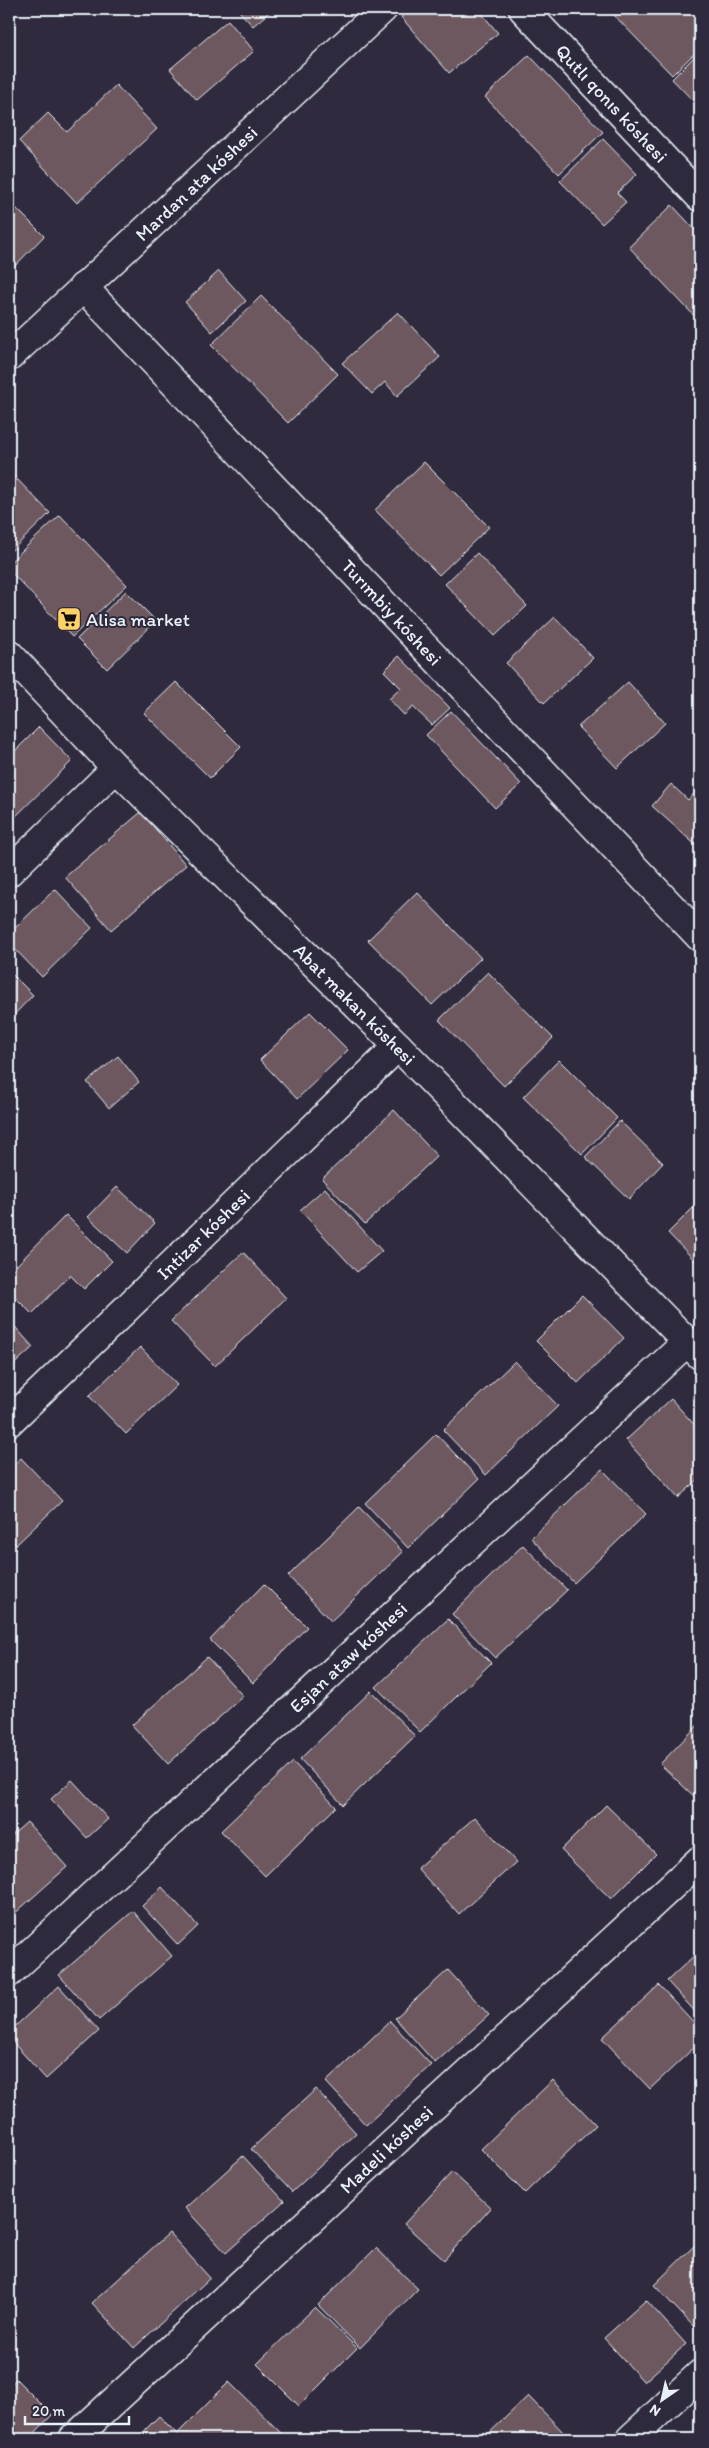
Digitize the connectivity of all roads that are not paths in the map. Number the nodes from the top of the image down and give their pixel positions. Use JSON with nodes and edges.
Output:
{"nodes":[{"id":1,"x":383,"y":9,"type":"edge"},
{"id":2,"x":523,"y":9,"type":"edge"},
{"id":3,"x":700,"y":196,"type":"edge"},
{"id":4,"x":84,"y":287,"type":"junction"},
{"id":5,"x":9,"y":356,"type":"edge"},
{"id":6,"x":9,"y":654,"type":"edge"},
{"id":7,"x":116,"y":768,"type":"junction"},
{"id":8,"x":9,"y":872,"type":"edge"},
{"id":9,"x":700,"y":937,"type":"edge"},
{"id":10,"x":398,"y":1046,"type":"junction"},
{"id":11,"x":694,"y":1348,"type":"edge"},
{"id":12,"x":9,"y":1422,"type":"edge"},
{"id":13,"x":700,"y":1860,"type":"edge"},
{"id":14,"x":9,"y":1973,"type":"edge"},
{"id":15,"x":700,"y":2374,"type":"edge"},
{"id":16,"x":73,"y":2439,"type":"edge"},
{"id":17,"x":630,"y":2439,"type":"edge"}],
"edges":[{"from":1,"to":4,"type":"street","name":"Mardan ata kóshesi"},
{"from":2,"to":3,"type":"street","name":"Qutlı qonıs kóshesi"},
{"from":4,"to":5,"type":"street","name":"Mardan ata kóshesi"},
{"from":4,"to":9,"type":"street","name":"Turımbiy kóshesi"},
{"from":6,"to":7,"type":"street","name":"Abat makan kóshesi"},
{"from":7,"to":8,"type":"street"},
{"from":7,"to":10,"type":"street","name":"Abat makan kóshesi"},
{"from":10,"to":11,"type":"street","name":"Abat makan kóshesi"},
{"from":10,"to":12,"type":"street","name":"Intizar kóshesi"},
{"from":11,"to":14,"type":"street","name":"Esjan ataw kóshesi"},
{"from":13,"to":16,"type":"street","name":"Madeli kóshesi"},
{"from":15,"to":17,"type":"street"}]}
